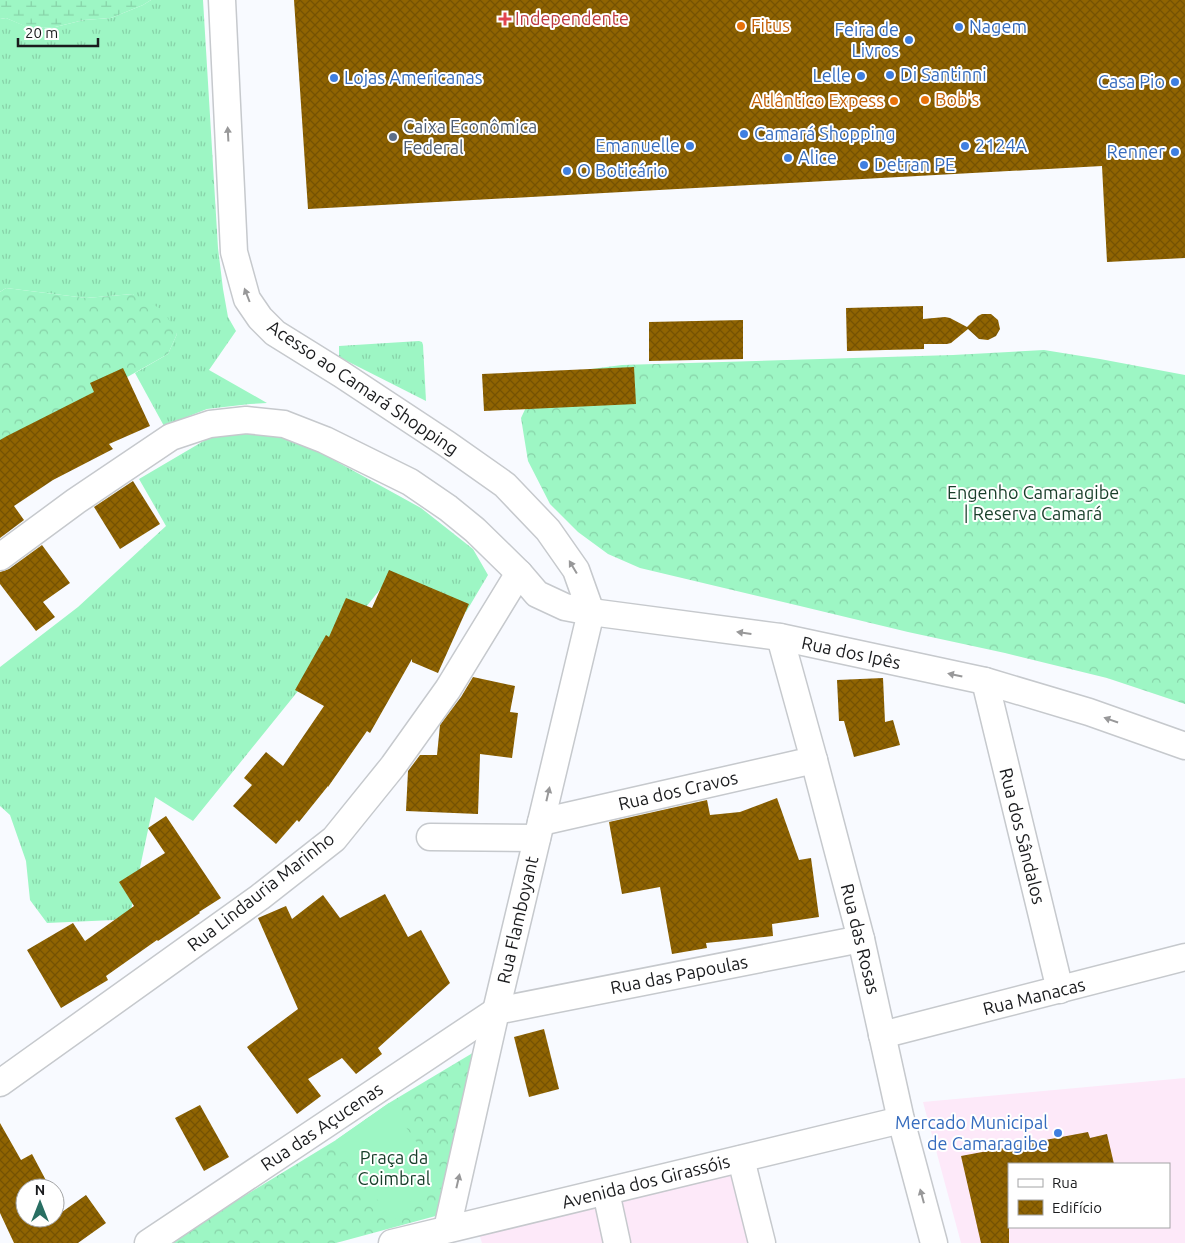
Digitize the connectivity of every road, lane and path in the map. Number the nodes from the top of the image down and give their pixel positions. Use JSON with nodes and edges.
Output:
{"nodes":[{"id":1,"x":222,"y":0,"type":"edge"},
{"id":2,"x":0,"y":557,"type":"edge"},
{"id":3,"x":519,"y":573,"type":"junction"},
{"id":4,"x":591,"y":612,"type":"junction"},
{"id":5,"x":780,"y":637,"type":"junction"},
{"id":6,"x":985,"y":681,"type":"junction"},
{"id":7,"x":1185,"y":746,"type":"edge"},
{"id":8,"x":814,"y":760,"type":"junction"},
{"id":9,"x":539,"y":830,"type":"junction"},
{"id":10,"x":430,"y":837,"type":"dead end"},
{"id":11,"x":861,"y":939,"type":"junction"},
{"id":12,"x":1185,"y":957,"type":"edge"},
{"id":13,"x":1060,"y":990,"type":"junction"},
{"id":14,"x":496,"y":1011,"type":"junction"},
{"id":15,"x":882,"y":1035,"type":"junction"},
{"id":16,"x":2,"y":1079,"type":"edge"},
{"id":17,"x":901,"y":1120,"type":"junction"},
{"id":18,"x":741,"y":1159,"type":"junction"},
{"id":19,"x":606,"y":1192,"type":"junction"},
{"id":20,"x":447,"y":1229,"type":"junction"},
{"id":21,"x":475,"y":1233,"type":"edge"},
{"id":22,"x":148,"y":1243,"type":"edge"},
{"id":23,"x":392,"y":1243,"type":"edge"},
{"id":24,"x":618,"y":1243,"type":"edge"},
{"id":25,"x":762,"y":1243,"type":"edge"},
{"id":26,"x":934,"y":1243,"type":"edge"}],
"edges":[{"from":4,"to":1,"type":"street","name":"Acesso ao Camará Shopping","one_way":true},
{"from":2,"to":3,"type":"street","name":"Rua dos Ipês"},
{"from":3,"to":4,"type":"street","name":"Rua dos Ipês"},
{"from":3,"to":16,"type":"street","name":"Rua Lindauria Marinho"},
{"from":5,"to":4,"type":"street","name":"Rua dos Ipês","one_way":true},
{"from":9,"to":4,"type":"street","name":"Rua Flamboyant","one_way":true},
{"from":6,"to":5,"type":"street","name":"Rua dos Ipês","one_way":true},
{"from":5,"to":8,"type":"street","name":"Rua das Rosas"},
{"from":7,"to":6,"type":"street","name":"Rua dos Ipês","one_way":true},
{"from":6,"to":13,"type":"street","name":"Rua dos Sândalos"},
{"from":8,"to":9,"type":"street","name":"Rua dos Cravos"},
{"from":8,"to":11,"type":"street","name":"Rua das Rosas"},
{"from":9,"to":10,"type":"street","name":"Rua dos Cravos"},
{"from":9,"to":14,"type":"street","name":"Rua Flamboyant"},
{"from":11,"to":14,"type":"street","name":"Rua das Papoulas"},
{"from":11,"to":15,"type":"street","name":"Rua das Rosas"},
{"from":12,"to":13,"type":"street","name":"Rua Manacas"},
{"from":13,"to":15,"type":"street","name":"Rua Manacas"},
{"from":20,"to":14,"type":"street","name":"Rua Flamboyant","one_way":true},
{"from":14,"to":22,"type":"street","name":"Rua das Açucenas"},
{"from":15,"to":17,"type":"street","name":"Rua das Rosas"},
{"from":17,"to":18,"type":"street","name":"Avenida dos Girassóis"},
{"from":26,"to":17,"type":"street","name":"Rua das Rosas","one_way":true},
{"from":18,"to":19,"type":"street","name":"Avenida dos Girassóis"},
{"from":18,"to":25,"type":"street"},
{"from":19,"to":21,"type":"street","name":"Avenida dos Girassóis"},
{"from":19,"to":24,"type":"street"},
{"from":20,"to":21,"type":"street","name":"Avenida dos Girassóis"},
{"from":20,"to":23,"type":"street","name":"Avenida dos Girassóis"}]}
